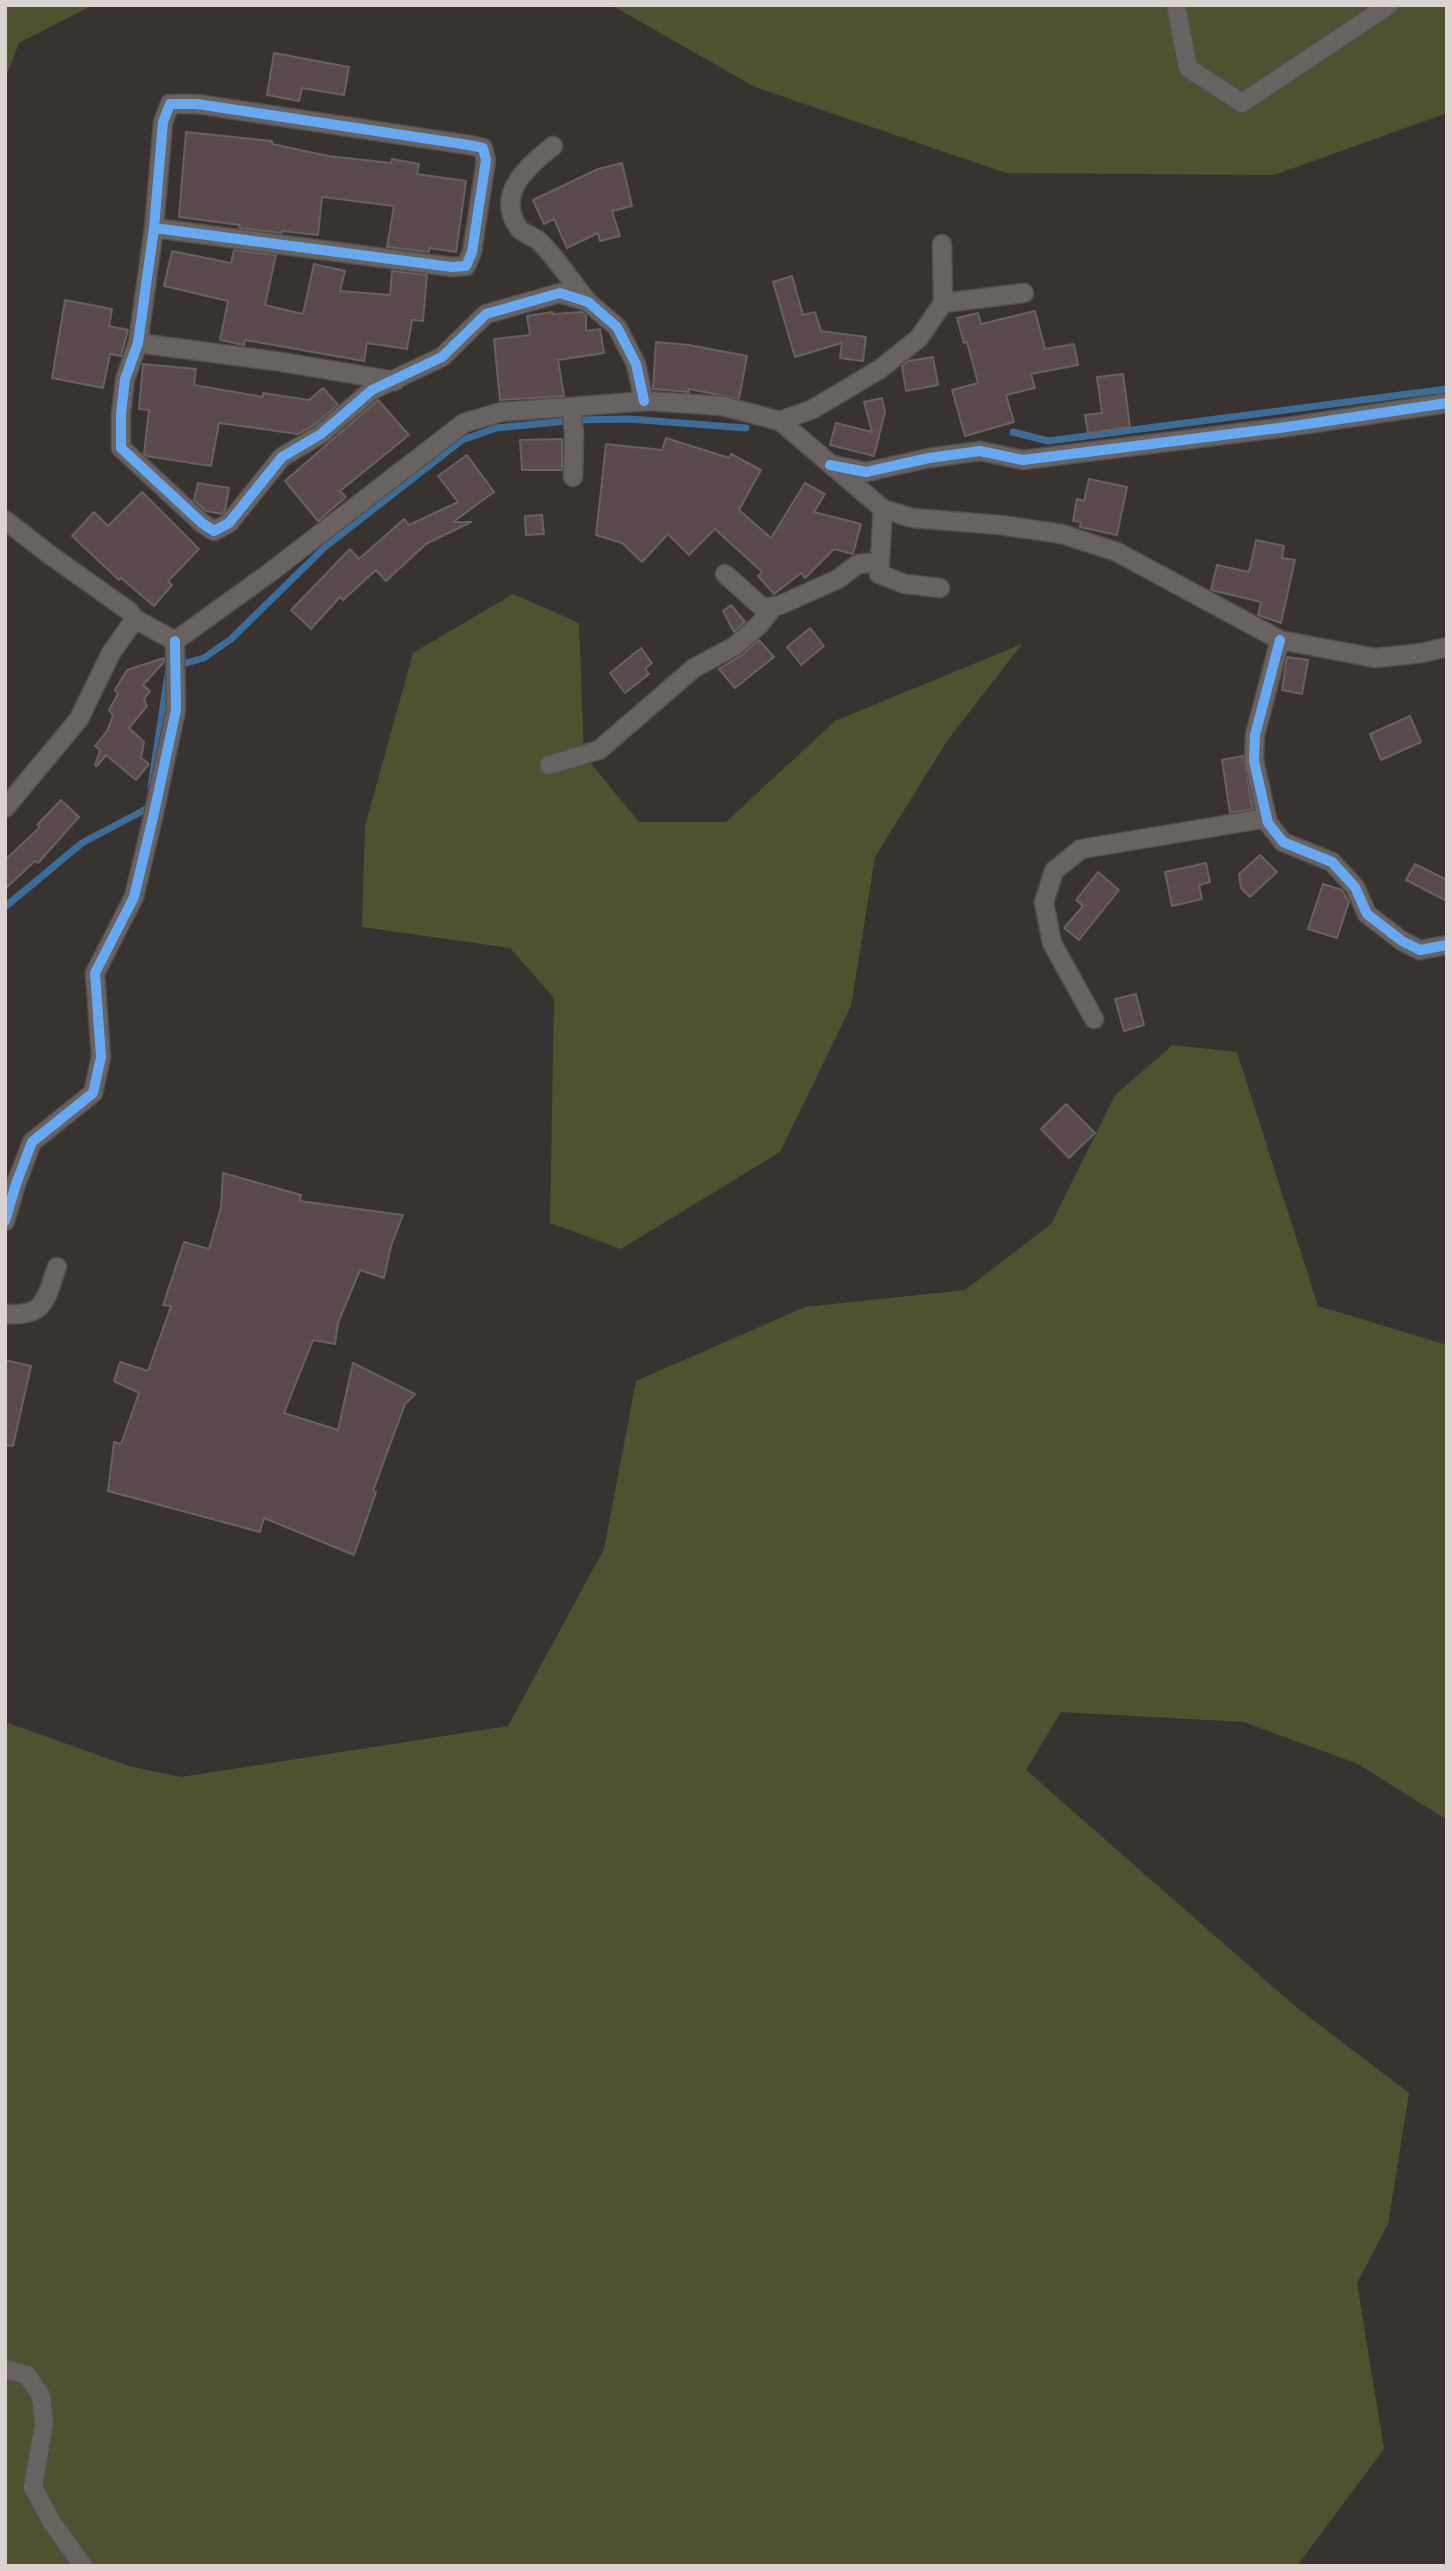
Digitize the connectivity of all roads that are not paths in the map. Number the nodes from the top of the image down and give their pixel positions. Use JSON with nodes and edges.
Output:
{"nodes":[{"id":1,"x":1176,"y":5,"type":"edge"},
{"id":2,"x":1389,"y":5,"type":"edge"},
{"id":3,"x":553,"y":146,"type":"dead end"},
{"id":4,"x":154,"y":228,"type":"junction"},
{"id":5,"x":942,"y":244,"type":"dead end"},
{"id":6,"x":1024,"y":293,"type":"dead end"},
{"id":7,"x":588,"y":302,"type":"junction"},
{"id":8,"x":943,"y":303,"type":"junction"},
{"id":9,"x":138,"y":344,"type":"junction"},
{"id":10,"x":395,"y":381,"type":"junction"},
{"id":11,"x":644,"y":401,"type":"junction"},
{"id":12,"x":1447,"y":403,"type":"edge"},
{"id":13,"x":572,"y":411,"type":"junction"},
{"id":14,"x":780,"y":421,"type":"junction"},
{"id":15,"x":830,"y":465,"type":"junction"},
{"id":16,"x":573,"y":477,"type":"dead end"},
{"id":17,"x":883,"y":509,"type":"junction"},
{"id":18,"x":5,"y":520,"type":"edge"},
{"id":19,"x":879,"y":562,"type":"junction"},
{"id":20,"x":725,"y":575,"type":"dead end"},
{"id":21,"x":940,"y":588,"type":"dead end"},
{"id":22,"x":774,"y":606,"type":"junction"},
{"id":23,"x":135,"y":620,"type":"junction"},
{"id":24,"x":1280,"y":640,"type":"junction"},
{"id":25,"x":175,"y":641,"type":"junction"},
{"id":26,"x":1447,"y":647,"type":"edge"},
{"id":27,"x":549,"y":765,"type":"dead end"},
{"id":28,"x":5,"y":808,"type":"edge"},
{"id":29,"x":1267,"y":818,"type":"junction"},
{"id":30,"x":1447,"y":946,"type":"edge"},
{"id":31,"x":1094,"y":1019,"type":"dead end"},
{"id":32,"x":11,"y":1182,"type":"edge"},
{"id":33,"x":5,"y":1221,"type":"edge"},
{"id":34,"x":57,"y":1267,"type":"dead end"},
{"id":35,"x":5,"y":1314,"type":"edge"},
{"id":36,"x":5,"y":2369,"type":"edge"},
{"id":37,"x":83,"y":2566,"type":"edge"}],
"edges":[{"from":1,"to":2,"type":"street"},
{"from":3,"to":7,"type":"street"},
{"from":4,"to":4,"type":"street"},
{"from":4,"to":9,"type":"street"},
{"from":5,"to":8,"type":"street"},
{"from":6,"to":8,"type":"street"},
{"from":7,"to":10,"type":"street"},
{"from":7,"to":11,"type":"street"},
{"from":8,"to":14,"type":"street"},
{"from":9,"to":10,"type":"street"},
{"from":9,"to":10,"type":"street"},
{"from":11,"to":13,"type":"street"},
{"from":11,"to":14,"type":"street"},
{"from":12,"to":15,"type":"street"},
{"from":13,"to":16,"type":"street"},
{"from":13,"to":25,"type":"street"},
{"from":14,"to":15,"type":"street"},
{"from":15,"to":17,"type":"street"},
{"from":17,"to":19,"type":"street"},
{"from":17,"to":24,"type":"street"},
{"from":18,"to":23,"type":"street"},
{"from":19,"to":21,"type":"street"},
{"from":19,"to":22,"type":"street"},
{"from":20,"to":22,"type":"street"},
{"from":22,"to":27,"type":"street"},
{"from":23,"to":25,"type":"street"},
{"from":23,"to":28,"type":"street"},
{"from":24,"to":26,"type":"street"},
{"from":24,"to":29,"type":"street"},
{"from":25,"to":32,"type":"street"},
{"from":29,"to":30,"type":"street"},
{"from":29,"to":31,"type":"street"},
{"from":32,"to":33,"type":"street"},
{"from":34,"to":35,"type":"street"},
{"from":36,"to":37,"type":"street"}]}
